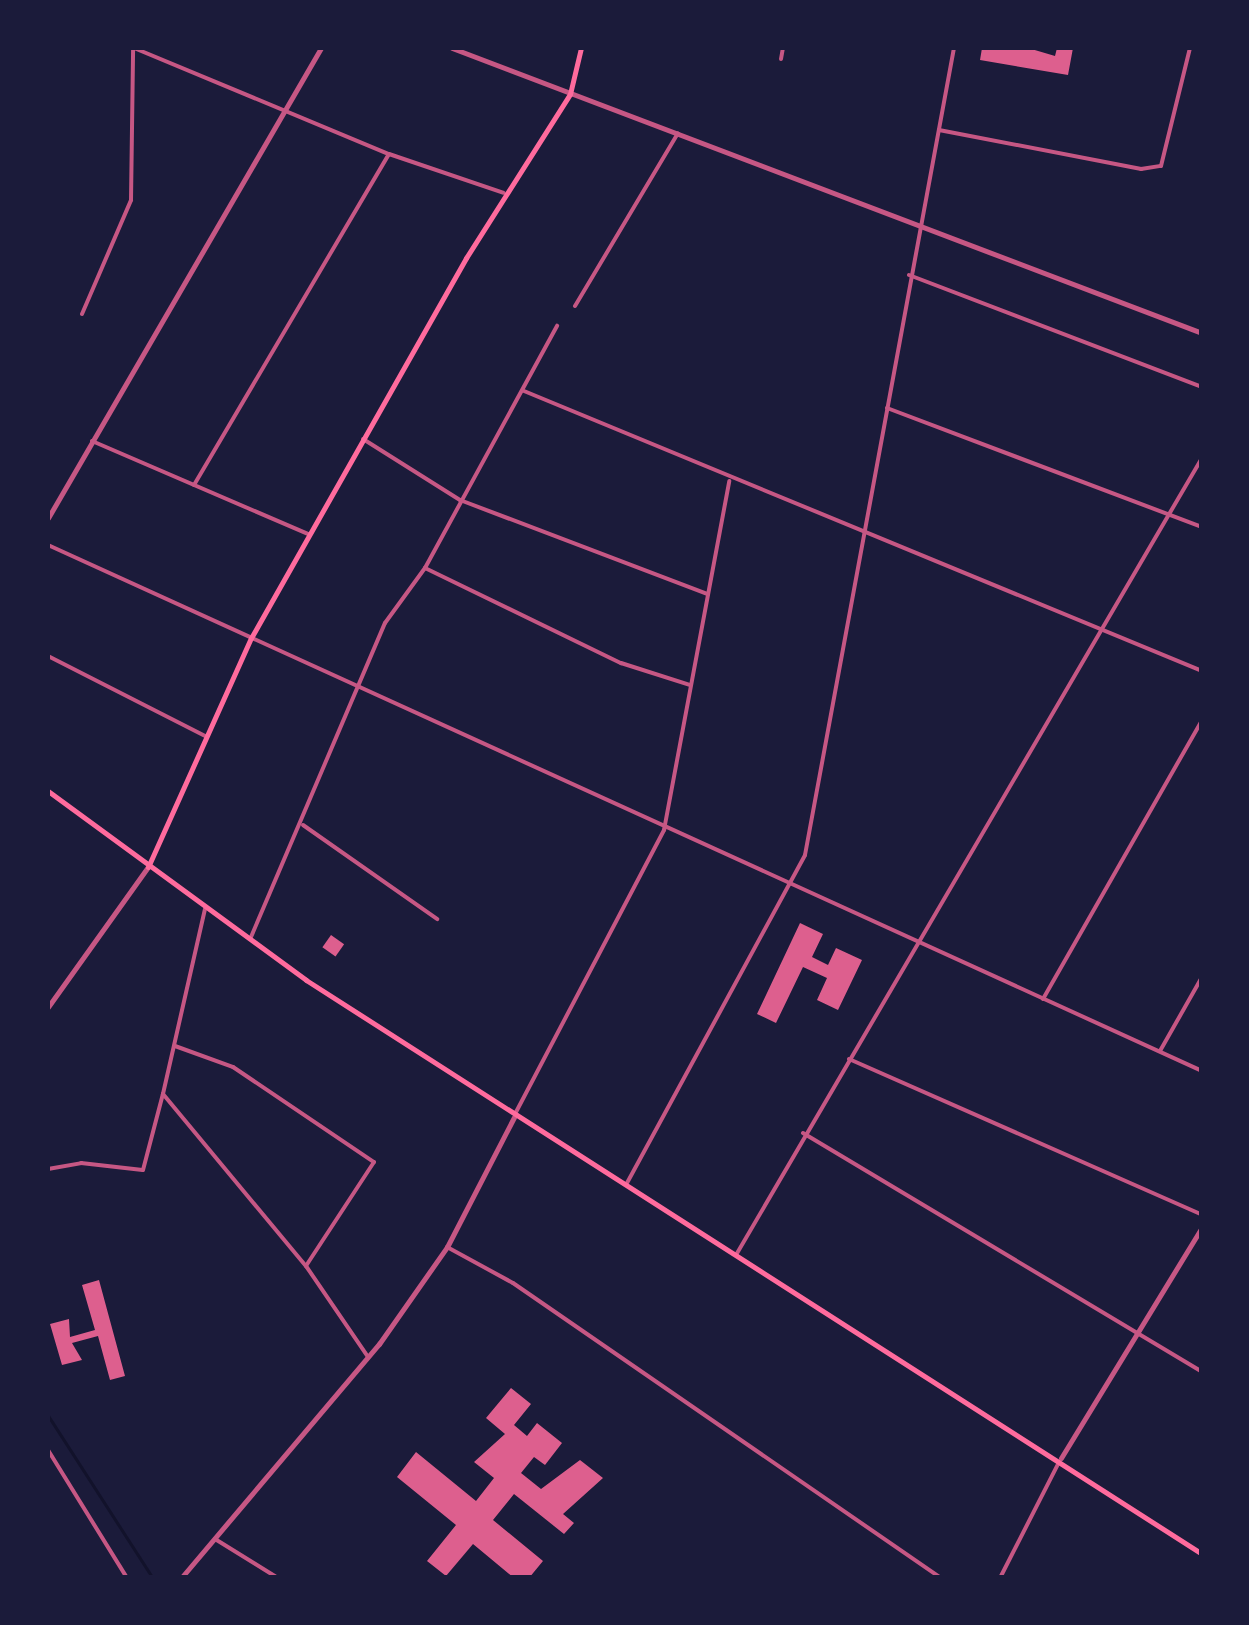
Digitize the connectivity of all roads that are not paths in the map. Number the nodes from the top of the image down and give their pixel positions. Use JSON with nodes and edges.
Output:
{"nodes":[{"id":1,"x":133,"y":48,"type":"edge"},
{"id":2,"x":321,"y":48,"type":"edge"},
{"id":3,"x":452,"y":48,"type":"edge"},
{"id":4,"x":581,"y":48,"type":"edge"},
{"id":5,"x":783,"y":48,"type":"edge"},
{"id":6,"x":954,"y":48,"type":"edge"},
{"id":7,"x":1190,"y":48,"type":"edge"},
{"id":8,"x":1202,"y":52,"type":"edge"},
{"id":9,"x":781,"y":59,"type":"dead end"},
{"id":10,"x":570,"y":94,"type":"junction"},
{"id":11,"x":286,"y":109,"type":"junction"},
{"id":12,"x":939,"y":130,"type":"junction"},
{"id":13,"x":678,"y":133,"type":"junction"},
{"id":14,"x":389,"y":154,"type":"junction"},
{"id":15,"x":504,"y":193,"type":"junction"},
{"id":16,"x":918,"y":227,"type":"junction"},
{"id":17,"x":909,"y":275,"type":"junction"},
{"id":18,"x":575,"y":306,"type":"dead end"},
{"id":19,"x":82,"y":314,"type":"dead end"},
{"id":20,"x":557,"y":326,"type":"dead end"},
{"id":21,"x":1202,"y":333,"type":"edge"},
{"id":22,"x":1202,"y":388,"type":"edge"},
{"id":23,"x":524,"y":392,"type":"junction"},
{"id":24,"x":887,"y":408,"type":"junction"},
{"id":25,"x":363,"y":439,"type":"junction"},
{"id":26,"x":92,"y":441,"type":"junction"},
{"id":27,"x":1202,"y":458,"type":"edge"},
{"id":28,"x":729,"y":481,"type":"junction"},
{"id":29,"x":194,"y":486,"type":"junction"},
{"id":30,"x":460,"y":500,"type":"junction"},
{"id":31,"x":1172,"y":515,"type":"junction"},
{"id":32,"x":48,"y":518,"type":"edge"},
{"id":33,"x":1202,"y":527,"type":"edge"},
{"id":34,"x":867,"y":533,"type":"junction"},
{"id":35,"x":308,"y":534,"type":"junction"},
{"id":36,"x":48,"y":546,"type":"edge"},
{"id":37,"x":425,"y":568,"type":"junction"},
{"id":38,"x":708,"y":594,"type":"junction"},
{"id":39,"x":1100,"y":632,"type":"junction"},
{"id":40,"x":251,"y":638,"type":"junction"},
{"id":41,"x":48,"y":656,"type":"edge"},
{"id":42,"x":1202,"y":671,"type":"edge"},
{"id":43,"x":359,"y":683,"type":"junction"},
{"id":44,"x":690,"y":685,"type":"junction"},
{"id":45,"x":1202,"y":720,"type":"edge"},
{"id":46,"x":207,"y":737,"type":"junction"},
{"id":47,"x":48,"y":791,"type":"edge"},
{"id":48,"x":303,"y":824,"type":"junction"},
{"id":49,"x":664,"y":830,"type":"junction"},
{"id":50,"x":148,"y":867,"type":"junction"},
{"id":51,"x":792,"y":884,"type":"junction"},
{"id":52,"x":205,"y":909,"type":"junction"},
{"id":53,"x":436,"y":919,"type":"dead end"},
{"id":54,"x":916,"y":939,"type":"junction"},
{"id":55,"x":250,"y":940,"type":"junction"},
{"id":56,"x":1202,"y":976,"type":"edge"},
{"id":57,"x":1042,"y":1000,"type":"junction"},
{"id":58,"x":48,"y":1007,"type":"edge"},
{"id":59,"x":175,"y":1046,"type":"junction"},
{"id":60,"x":1160,"y":1052,"type":"junction"},
{"id":61,"x":847,"y":1058,"type":"junction"},
{"id":62,"x":1202,"y":1071,"type":"edge"},
{"id":63,"x":163,"y":1094,"type":"junction"},
{"id":64,"x":514,"y":1117,"type":"junction"},
{"id":65,"x":803,"y":1133,"type":"junction"},
{"id":66,"x":48,"y":1169,"type":"edge"},
{"id":67,"x":625,"y":1186,"type":"junction"},
{"id":68,"x":1202,"y":1215,"type":"edge"},
{"id":69,"x":1202,"y":1227,"type":"edge"},
{"id":70,"x":446,"y":1247,"type":"junction"},
{"id":71,"x":736,"y":1255,"type":"junction"},
{"id":72,"x":306,"y":1266,"type":"junction"},
{"id":73,"x":1134,"y":1332,"type":"junction"},
{"id":74,"x":368,"y":1357,"type":"junction"},
{"id":75,"x":1202,"y":1372,"type":"edge"},
{"id":76,"x":48,"y":1450,"type":"edge"},
{"id":77,"x":1061,"y":1458,"type":"junction"},
{"id":78,"x":215,"y":1539,"type":"junction"},
{"id":79,"x":1202,"y":1554,"type":"edge"},
{"id":80,"x":127,"y":1578,"type":"edge"},
{"id":81,"x":180,"y":1578,"type":"edge"},
{"id":82,"x":278,"y":1578,"type":"edge"},
{"id":83,"x":940,"y":1578,"type":"edge"},
{"id":84,"x":1000,"y":1578,"type":"edge"}],
"edges":[{"from":1,"to":11,"type":"street"},
{"from":1,"to":19,"type":"street"},
{"from":2,"to":11,"type":"street"},
{"from":3,"to":10,"type":"street"},
{"from":4,"to":10,"type":"main road"},
{"from":5,"to":9,"type":"street"},
{"from":6,"to":12,"type":"street"},
{"from":7,"to":8,"type":"street"},
{"from":7,"to":12,"type":"street"},
{"from":10,"to":13,"type":"street"},
{"from":10,"to":15,"type":"main road"},
{"from":11,"to":14,"type":"street"},
{"from":11,"to":26,"type":"street"},
{"from":12,"to":16,"type":"street"},
{"from":13,"to":16,"type":"street"},
{"from":13,"to":18,"type":"street"},
{"from":14,"to":15,"type":"street"},
{"from":14,"to":29,"type":"street"},
{"from":15,"to":25,"type":"main road"},
{"from":16,"to":17,"type":"street"},
{"from":16,"to":21,"type":"street"},
{"from":17,"to":22,"type":"street"},
{"from":17,"to":24,"type":"street"},
{"from":20,"to":23,"type":"street"},
{"from":23,"to":28,"type":"street"},
{"from":23,"to":30,"type":"street"},
{"from":24,"to":31,"type":"street"},
{"from":24,"to":34,"type":"street"},
{"from":25,"to":30,"type":"street"},
{"from":25,"to":35,"type":"main road"},
{"from":26,"to":29,"type":"street"},
{"from":26,"to":32,"type":"street"},
{"from":27,"to":31,"type":"street"},
{"from":28,"to":34,"type":"street"},
{"from":28,"to":38,"type":"street"},
{"from":29,"to":35,"type":"street"},
{"from":30,"to":37,"type":"street"},
{"from":30,"to":38,"type":"street"},
{"from":31,"to":33,"type":"street"},
{"from":31,"to":39,"type":"street"},
{"from":34,"to":39,"type":"street"},
{"from":34,"to":51,"type":"street"},
{"from":35,"to":40,"type":"main road"},
{"from":36,"to":40,"type":"street"},
{"from":37,"to":43,"type":"street"},
{"from":37,"to":44,"type":"street"},
{"from":38,"to":44,"type":"street"},
{"from":39,"to":42,"type":"street"},
{"from":39,"to":54,"type":"street"},
{"from":40,"to":43,"type":"street"},
{"from":40,"to":46,"type":"main road"},
{"from":41,"to":46,"type":"street"},
{"from":43,"to":48,"type":"street"},
{"from":43,"to":49,"type":"street"},
{"from":44,"to":49,"type":"street"},
{"from":45,"to":57,"type":"street"},
{"from":46,"to":50,"type":"main road"},
{"from":47,"to":50,"type":"main road"},
{"from":48,"to":53,"type":"street"},
{"from":48,"to":55,"type":"street"},
{"from":49,"to":51,"type":"street"},
{"from":49,"to":64,"type":"street"},
{"from":50,"to":52,"type":"main road"},
{"from":50,"to":58,"type":"street"},
{"from":51,"to":54,"type":"street"},
{"from":51,"to":67,"type":"street"},
{"from":52,"to":55,"type":"main road"},
{"from":52,"to":59,"type":"street"},
{"from":54,"to":57,"type":"street"},
{"from":54,"to":61,"type":"street"},
{"from":55,"to":64,"type":"main road"},
{"from":56,"to":60,"type":"street"},
{"from":57,"to":60,"type":"street"},
{"from":59,"to":63,"type":"street"},
{"from":59,"to":72,"type":"street"},
{"from":60,"to":62,"type":"street"},
{"from":61,"to":65,"type":"street"},
{"from":61,"to":68,"type":"street"},
{"from":63,"to":66,"type":"street"},
{"from":63,"to":72,"type":"street"},
{"from":64,"to":67,"type":"main road"},
{"from":64,"to":70,"type":"street"},
{"from":65,"to":71,"type":"street"},
{"from":65,"to":73,"type":"street"},
{"from":67,"to":71,"type":"main road"},
{"from":69,"to":73,"type":"street"},
{"from":70,"to":74,"type":"street"},
{"from":70,"to":83,"type":"street"},
{"from":71,"to":77,"type":"main road"},
{"from":72,"to":74,"type":"street"},
{"from":73,"to":75,"type":"street"},
{"from":73,"to":77,"type":"street"},
{"from":74,"to":78,"type":"street"},
{"from":76,"to":80,"type":"street"},
{"from":77,"to":79,"type":"main road"},
{"from":77,"to":84,"type":"street"},
{"from":78,"to":81,"type":"street"},
{"from":78,"to":82,"type":"street"}]}
